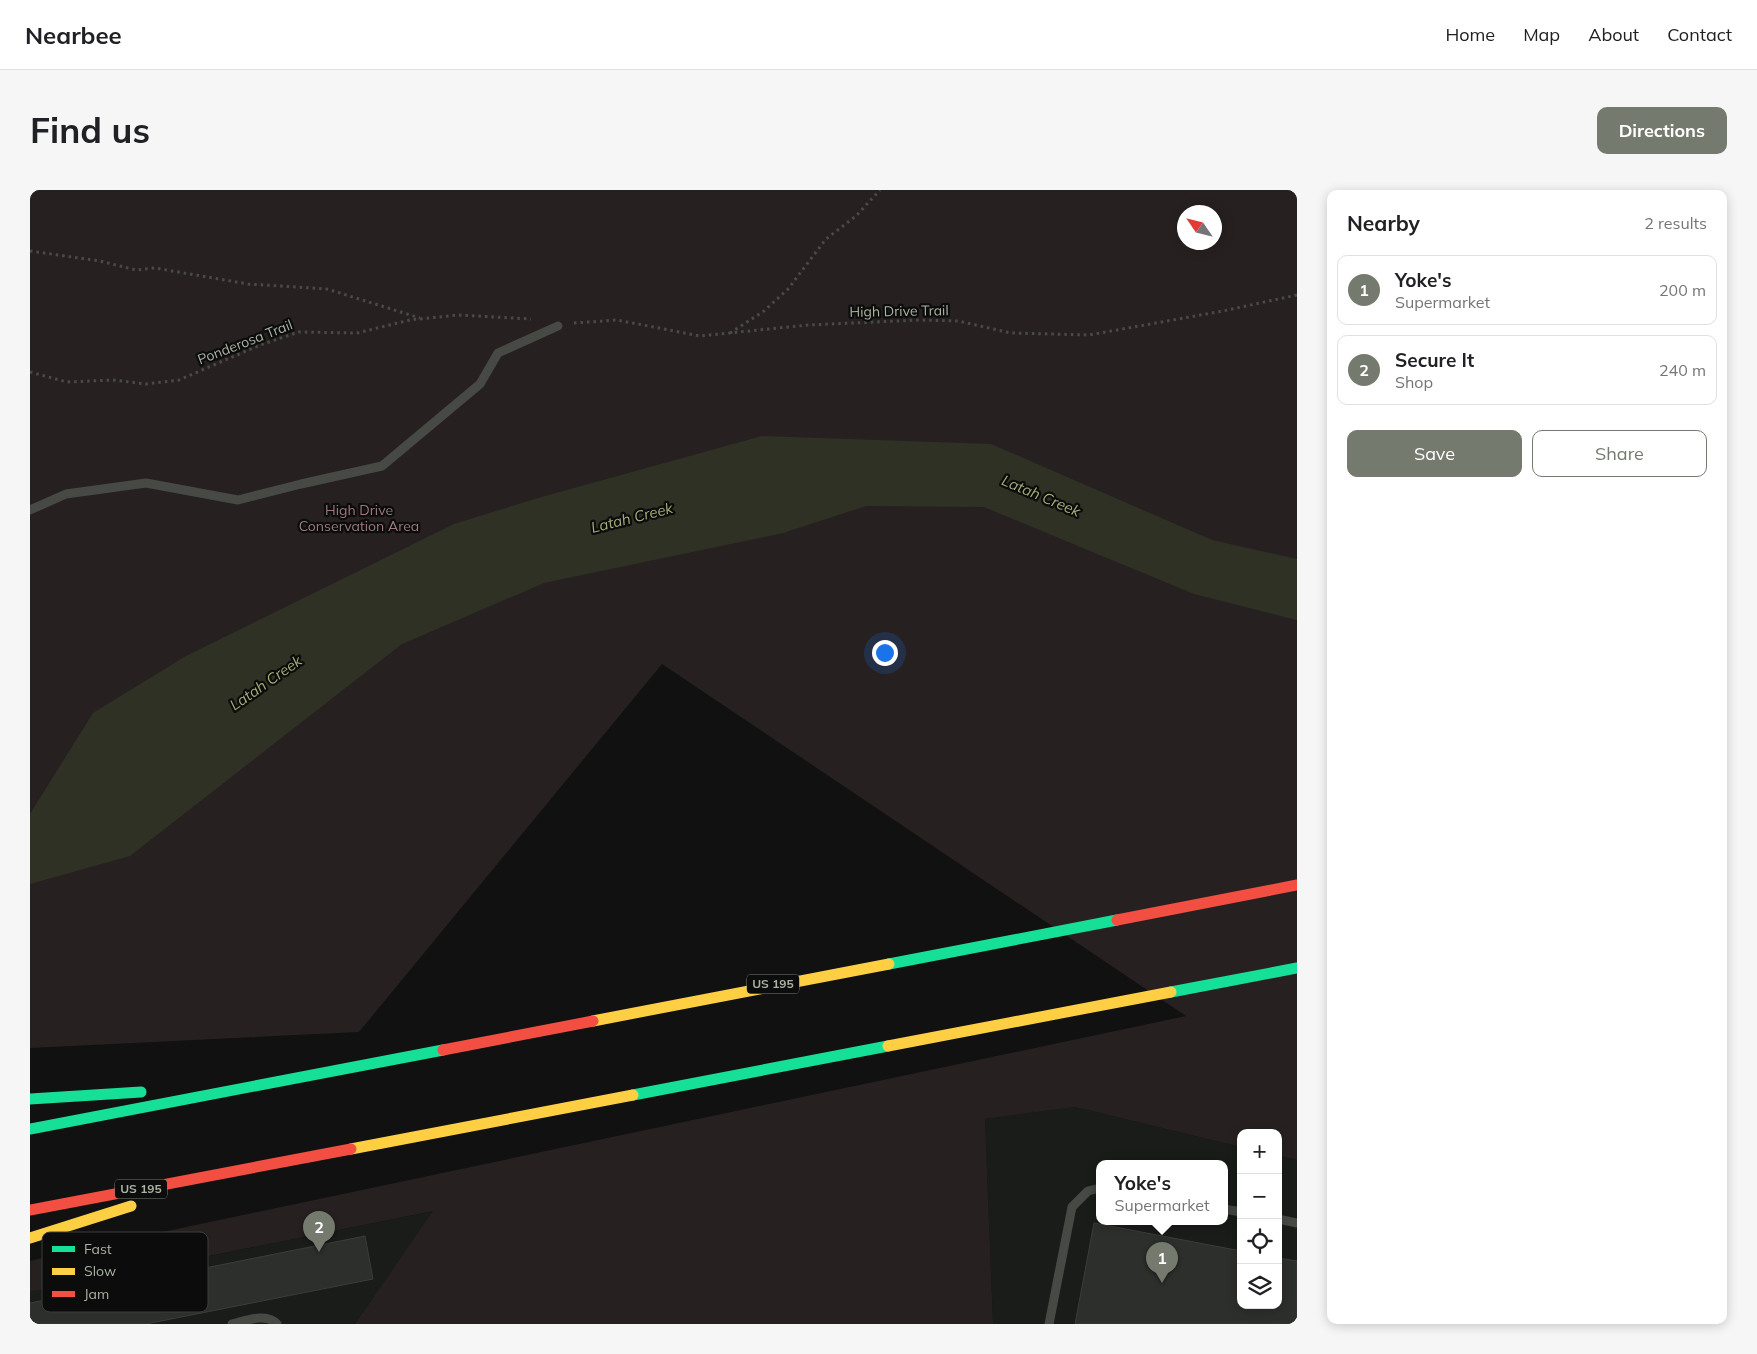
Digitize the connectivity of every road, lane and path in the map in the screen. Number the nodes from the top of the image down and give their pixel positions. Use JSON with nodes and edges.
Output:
{"nodes":[{"id":1,"x":880,"y":190,"type":"edge"},
{"id":2,"x":30,"y":251,"type":"edge"},
{"id":3,"x":1297,"y":294,"type":"edge"},
{"id":4,"x":422,"y":319,"type":"junction"},
{"id":5,"x":558,"y":326,"type":"junction"},
{"id":6,"x":730,"y":334,"type":"junction"},
{"id":7,"x":30,"y":372,"type":"edge"},
{"id":8,"x":30,"y":510,"type":"edge"},
{"id":9,"x":1297,"y":885,"type":"edge"},
{"id":10,"x":1297,"y":968,"type":"edge"},
{"id":11,"x":249,"y":1085,"type":"junction"},
{"id":12,"x":170,"y":1090,"type":"dead end"},
{"id":13,"x":150,"y":1092,"type":"dead end"},
{"id":14,"x":30,"y":1099,"type":"edge"},
{"id":15,"x":30,"y":1129,"type":"edge"},
{"id":16,"x":252,"y":1167,"type":"junction"},
{"id":17,"x":1096,"y":1189,"type":"edge"},
{"id":18,"x":30,"y":1210,"type":"edge"},
{"id":19,"x":1282,"y":1220,"type":"edge"},
{"id":20,"x":1297,"y":1222,"type":"edge"},
{"id":21,"x":49,"y":1232,"type":"edge"},
{"id":22,"x":42,"y":1234,"type":"edge"},
{"id":23,"x":30,"y":1238,"type":"edge"},
{"id":24,"x":232,"y":1324,"type":"edge"},
{"id":25,"x":278,"y":1324,"type":"edge"},
{"id":26,"x":1049,"y":1324,"type":"edge"}],
"edges":[{"from":1,"to":6,"type":"path"},
{"from":2,"to":4,"type":"path"},
{"from":3,"to":6,"type":"path","name":"High Drive Trail"},
{"from":4,"to":5,"type":"path","name":"Ponderosa Trail"},
{"from":4,"to":7,"type":"path","name":"Ponderosa Trail"},
{"from":5,"to":6,"type":"path","name":"High Drive Trail"},
{"from":5,"to":8,"type":"lane"},
{"from":9,"to":11,"type":"highway","number":"US 195"},
{"from":10,"to":16,"type":"highway","number":"US 195"},
{"from":11,"to":12,"type":"highway"},
{"from":11,"to":15,"type":"highway","number":"US 195"},
{"from":13,"to":14,"type":"highway"},
{"from":16,"to":18,"type":"highway","number":"US 195"},
{"from":16,"to":21,"type":"highway"},
{"from":17,"to":26,"type":"lane"},
{"from":19,"to":20,"type":"lane"},
{"from":22,"to":23,"type":"highway"},
{"from":24,"to":25,"type":"lane"}]}
